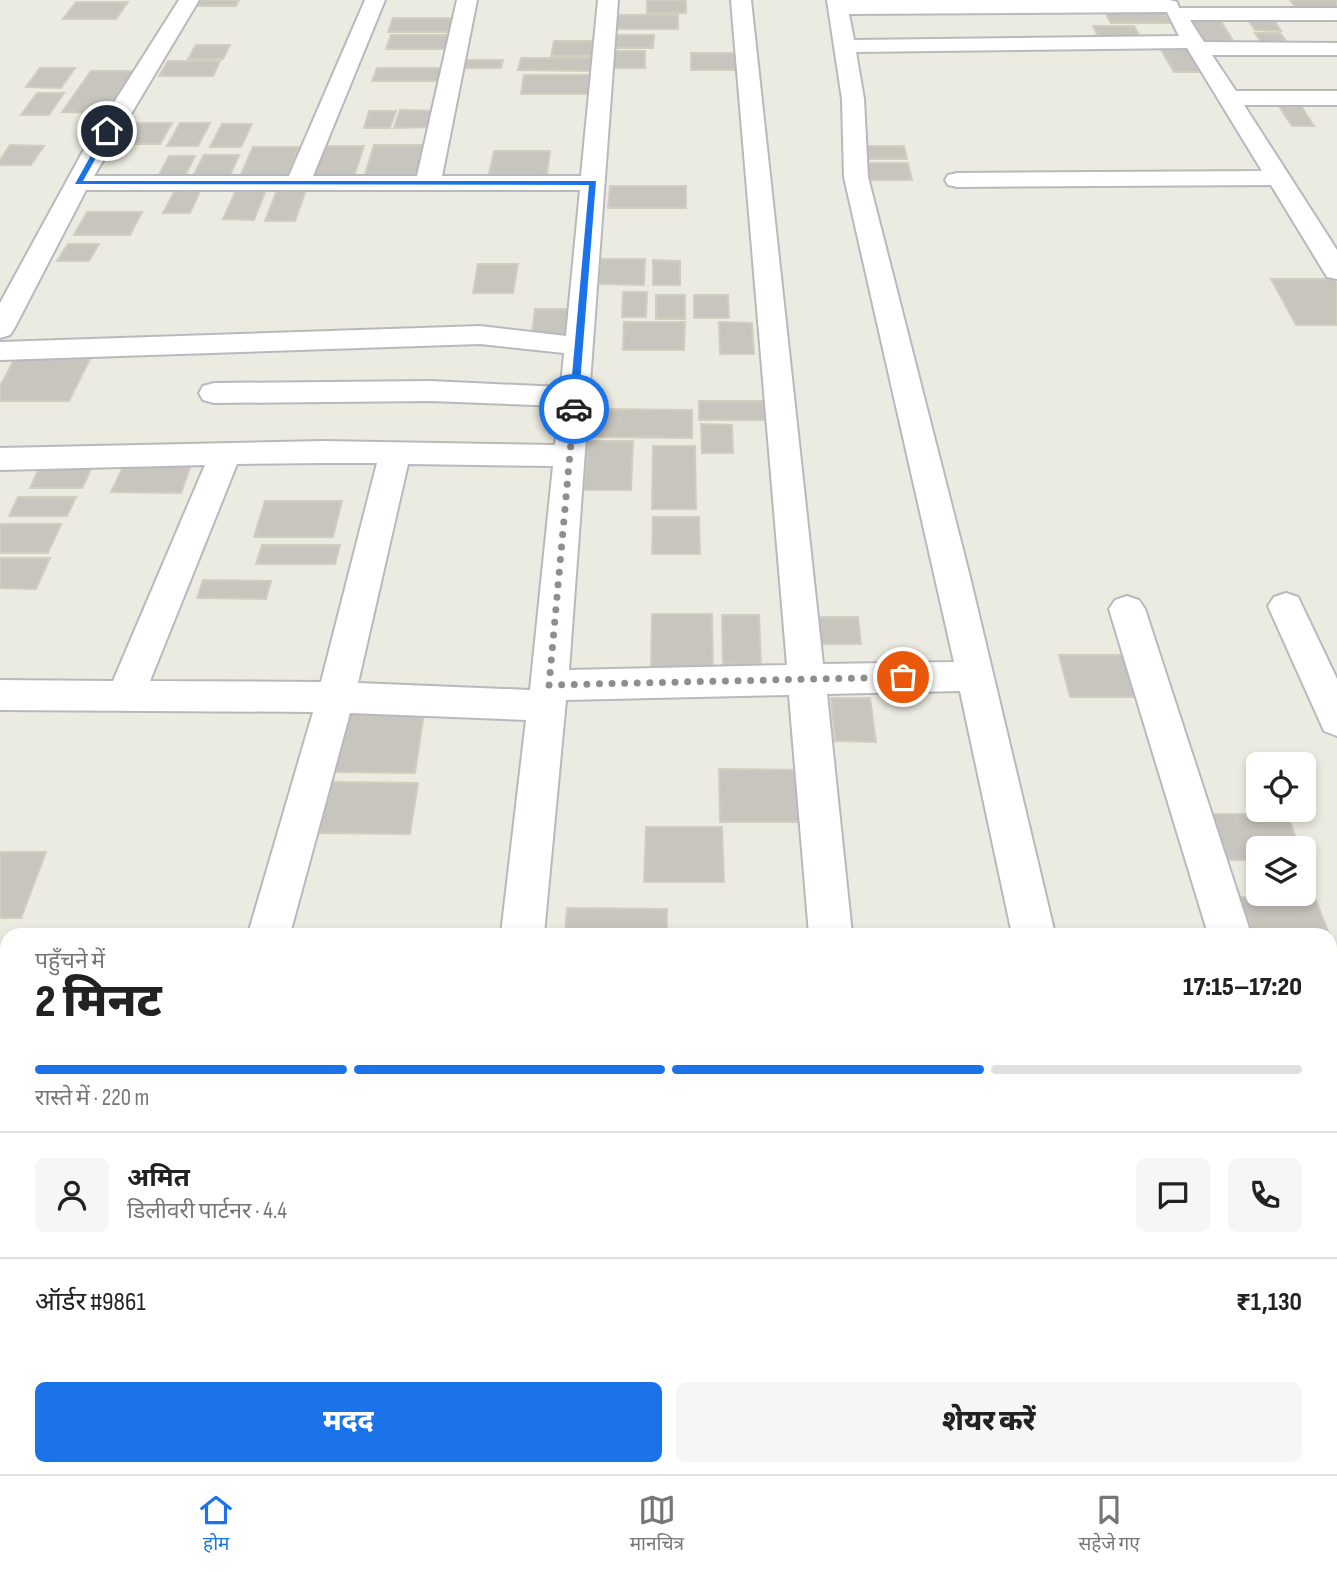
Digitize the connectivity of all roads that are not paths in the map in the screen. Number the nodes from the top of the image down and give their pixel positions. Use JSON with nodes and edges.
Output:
{"nodes":[{"id":1,"x":189,"y":0,"type":"edge"},
{"id":2,"x":375,"y":0,"type":"edge"},
{"id":3,"x":467,"y":0,"type":"edge"},
{"id":4,"x":608,"y":0,"type":"edge"},
{"id":5,"x":741,"y":0,"type":"edge"},
{"id":6,"x":838,"y":4,"type":"edge"},
{"id":7,"x":1171,"y":7,"type":"edge"},
{"id":8,"x":1337,"y":15,"type":"edge"},
{"id":9,"x":1195,"y":45,"type":"junction"},
{"id":10,"x":845,"y":46,"type":"junction"},
{"id":11,"x":1337,"y":48,"type":"edge"},
{"id":12,"x":1228,"y":98,"type":"junction"},
{"id":13,"x":1337,"y":98,"type":"edge"},
{"id":14,"x":1278,"y":178,"type":"junction"},
{"id":15,"x":957,"y":180,"type":"dead end"},
{"id":16,"x":78,"y":183,"type":"junction"},
{"id":17,"x":298,"y":183,"type":"junction"},
{"id":18,"x":428,"y":183,"type":"junction"},
{"id":19,"x":593,"y":183,"type":"junction"},
{"id":20,"x":1337,"y":271,"type":"edge"},
{"id":21,"x":0,"y":329,"type":"edge"},
{"id":22,"x":579,"y":346,"type":"junction"},
{"id":23,"x":0,"y":351,"type":"edge"},
{"id":24,"x":214,"y":393,"type":"dead end"},
{"id":25,"x":575,"y":397,"type":"junction"},
{"id":26,"x":395,"y":453,"type":"junction"},
{"id":27,"x":226,"y":454,"type":"junction"},
{"id":28,"x":570,"y":456,"type":"junction"},
{"id":29,"x":0,"y":458,"type":"edge"},
{"id":30,"x":1286,"y":606,"type":"dead end"},
{"id":31,"x":1127,"y":608,"type":"dead end"},
{"id":32,"x":975,"y":676,"type":"junction"},
{"id":33,"x":806,"y":679,"type":"junction"},
{"id":34,"x":0,"y":695,"type":"edge"},
{"id":35,"x":548,"y":695,"type":"junction"},
{"id":36,"x":125,"y":696,"type":"junction"},
{"id":37,"x":336,"y":697,"type":"junction"},
{"id":38,"x":1337,"y":720,"type":"edge"},
{"id":39,"x":272,"y":928,"type":"edge"},
{"id":40,"x":524,"y":928,"type":"edge"},
{"id":41,"x":830,"y":928,"type":"edge"},
{"id":42,"x":1033,"y":928,"type":"edge"},
{"id":43,"x":1228,"y":928,"type":"edge"}],
"edges":[{"from":1,"to":16,"type":"street"},
{"from":2,"to":17,"type":"street"},
{"from":3,"to":18,"type":"street"},
{"from":4,"to":19,"type":"street"},
{"from":5,"to":33,"type":"street"},
{"from":6,"to":7,"type":"street"},
{"from":6,"to":10,"type":"street"},
{"from":7,"to":8,"type":"street"},
{"from":7,"to":9,"type":"street"},
{"from":9,"to":10,"type":"street"},
{"from":9,"to":11,"type":"street"},
{"from":9,"to":12,"type":"street"},
{"from":10,"to":32,"type":"street"},
{"from":12,"to":13,"type":"street"},
{"from":12,"to":14,"type":"street"},
{"from":14,"to":15,"type":"street"},
{"from":14,"to":20,"type":"street"},
{"from":16,"to":17,"type":"street"},
{"from":16,"to":21,"type":"street"},
{"from":17,"to":18,"type":"street"},
{"from":18,"to":19,"type":"street"},
{"from":19,"to":22,"type":"street"},
{"from":22,"to":23,"type":"street"},
{"from":22,"to":25,"type":"street"},
{"from":24,"to":25,"type":"street"},
{"from":25,"to":28,"type":"street"},
{"from":26,"to":27,"type":"street"},
{"from":26,"to":28,"type":"street"},
{"from":26,"to":37,"type":"street"},
{"from":27,"to":29,"type":"street"},
{"from":27,"to":36,"type":"street"},
{"from":28,"to":35,"type":"street"},
{"from":30,"to":38,"type":"street"},
{"from":31,"to":43,"type":"street"},
{"from":32,"to":33,"type":"street"},
{"from":32,"to":42,"type":"street"},
{"from":33,"to":35,"type":"street"},
{"from":33,"to":41,"type":"street"},
{"from":34,"to":36,"type":"street"},
{"from":35,"to":37,"type":"street"},
{"from":35,"to":40,"type":"street"},
{"from":36,"to":37,"type":"street"},
{"from":37,"to":39,"type":"street"}]}
